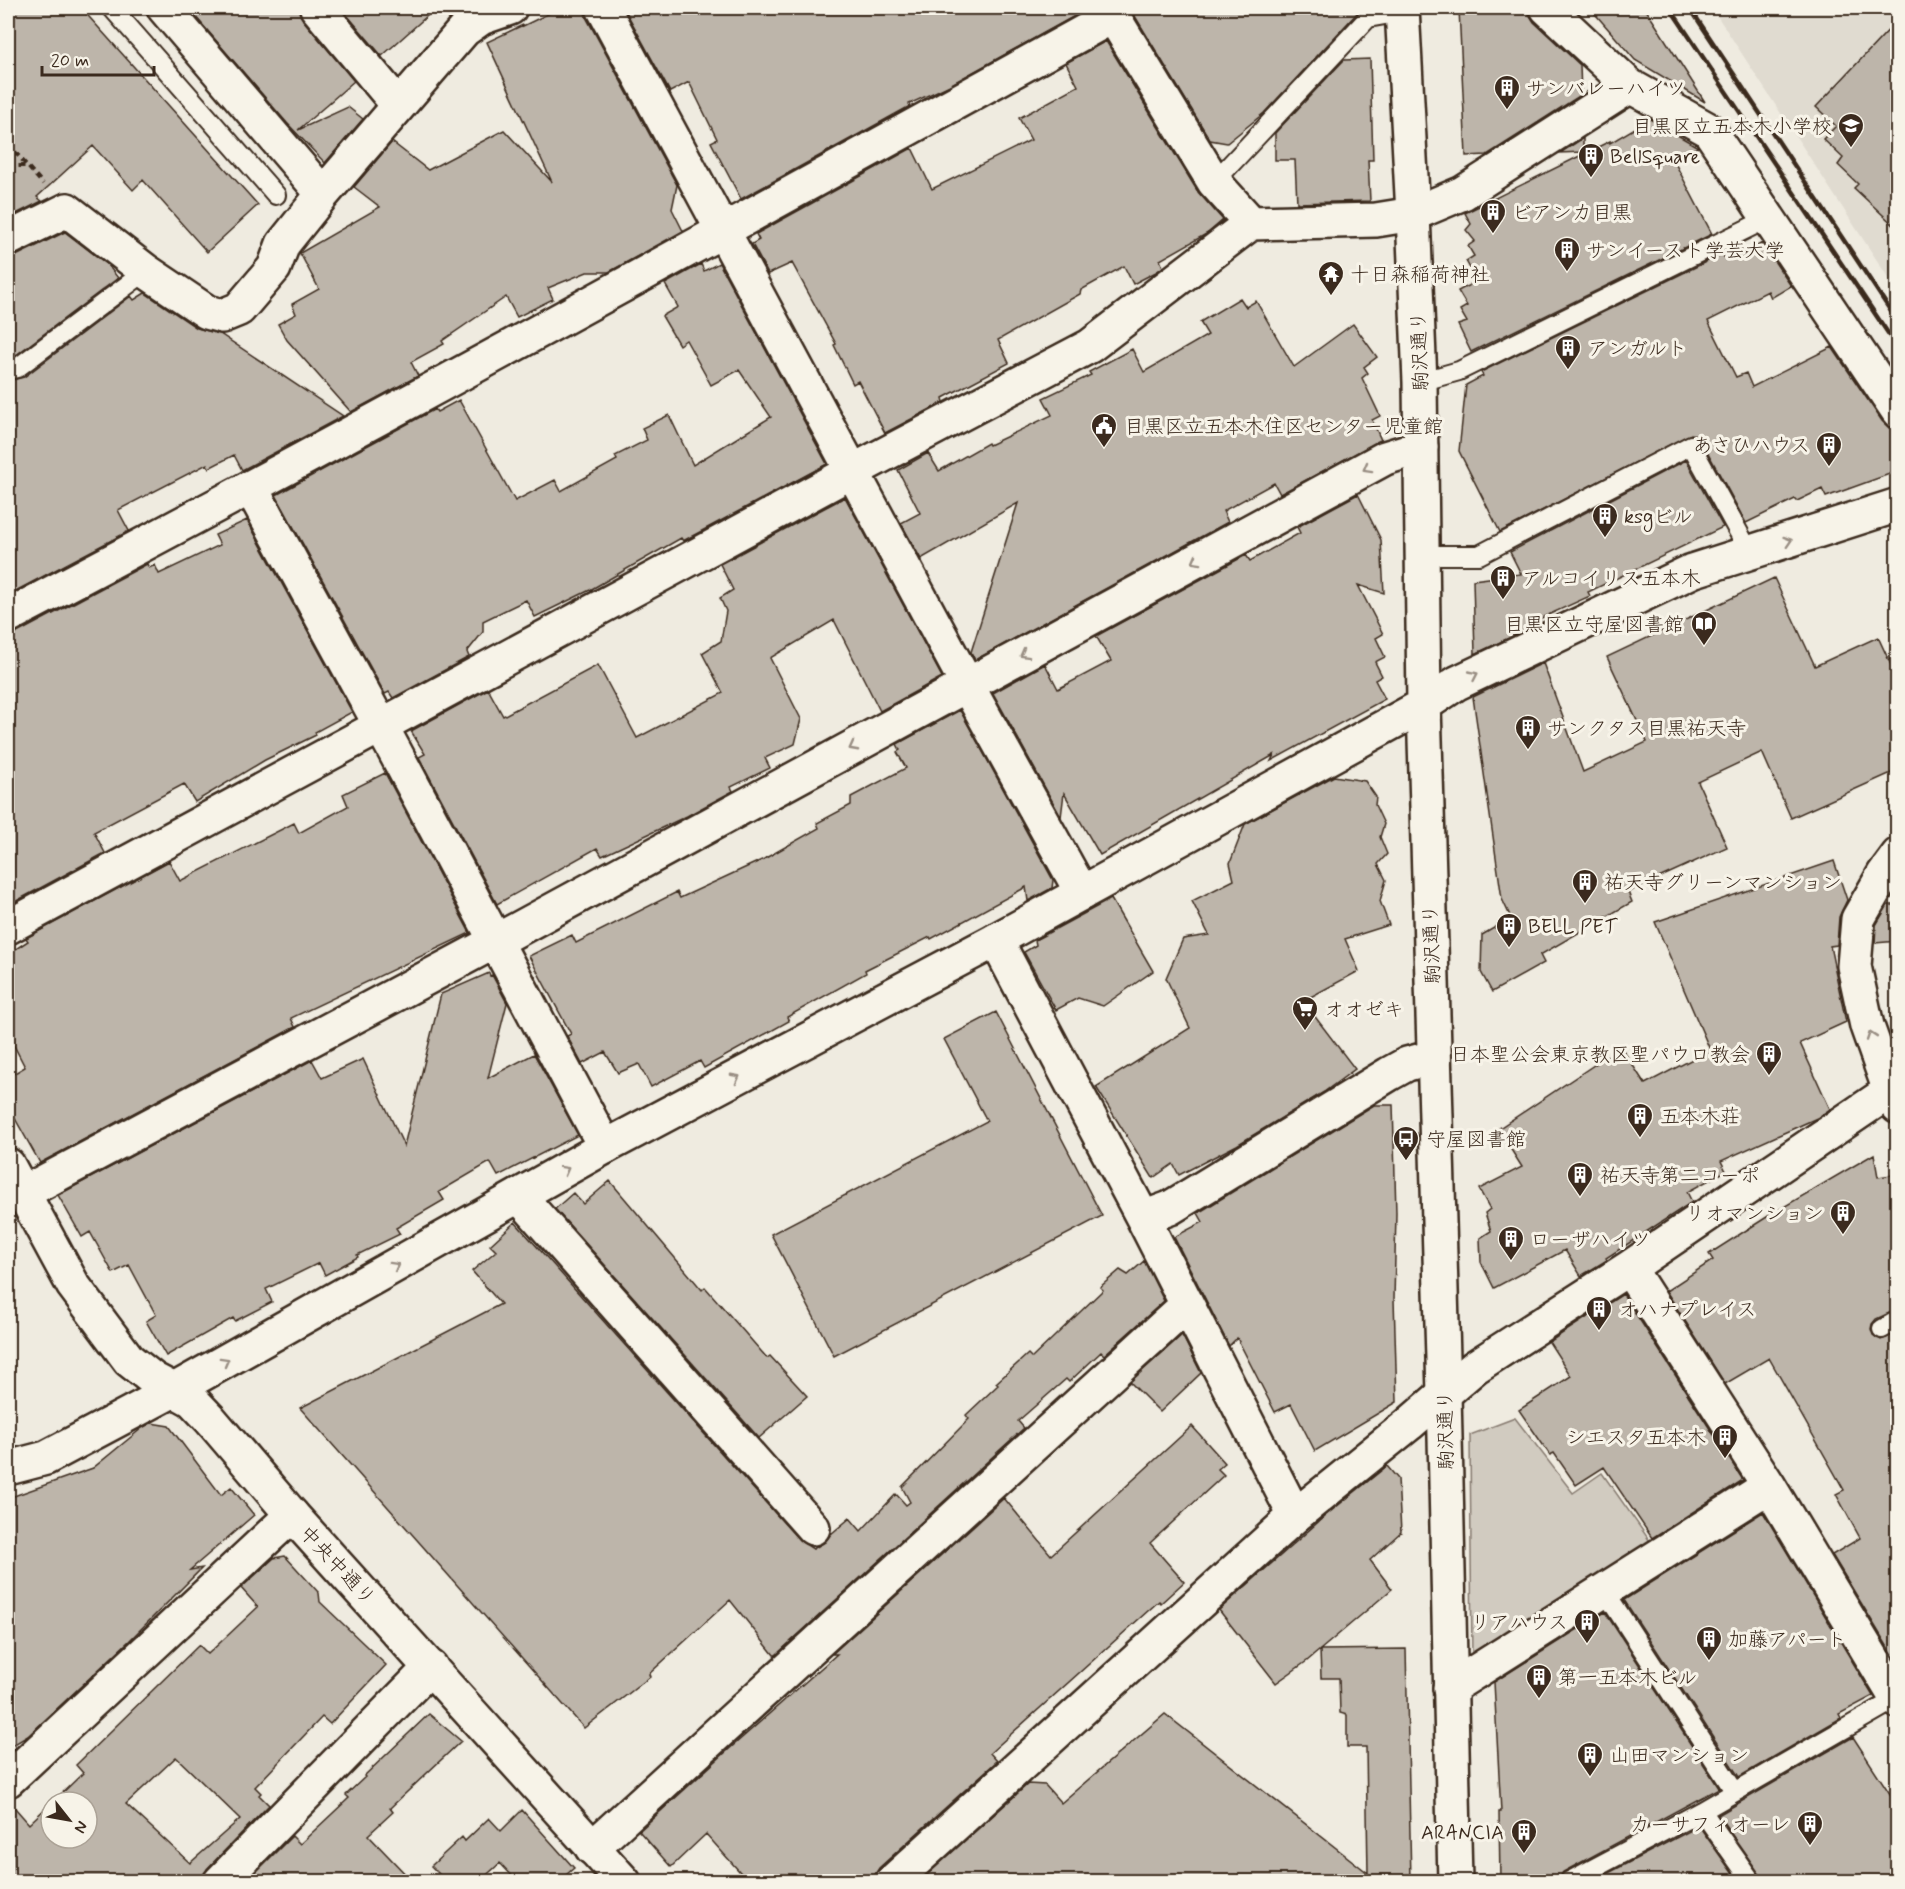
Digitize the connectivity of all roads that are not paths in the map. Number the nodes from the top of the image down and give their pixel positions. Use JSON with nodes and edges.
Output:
{"nodes":[{"id":1,"x":112,"y":8,"type":"edge"},
{"id":2,"x":164,"y":8,"type":"edge"},
{"id":3,"x":317,"y":8,"type":"edge"},
{"id":4,"x":510,"y":8,"type":"edge"},
{"id":5,"x":603,"y":8,"type":"edge"},
{"id":6,"x":1547,"y":8,"type":"edge"},
{"id":7,"x":1402,"y":10,"type":"edge"},
{"id":8,"x":1110,"y":12,"type":"edge"},
{"id":9,"x":1630,"y":86,"type":"junction"},
{"id":10,"x":398,"y":105,"type":"junction"},
{"id":11,"x":1214,"y":182,"type":"junction"},
{"id":12,"x":323,"y":194,"type":"junction"},
{"id":13,"x":276,"y":195,"type":"dead end"},
{"id":14,"x":1413,"y":214,"type":"junction"},
{"id":15,"x":1769,"y":218,"type":"junction"},
{"id":16,"x":1251,"y":223,"type":"junction"},
{"id":17,"x":724,"y":231,"type":"junction"},
{"id":18,"x":8,"y":239,"type":"edge"},
{"id":19,"x":146,"y":271,"type":"junction"},
{"id":20,"x":8,"y":370,"type":"edge"},
{"id":21,"x":1420,"y":382,"type":"junction"},
{"id":22,"x":1898,"y":411,"type":"edge"},
{"id":23,"x":1421,"y":447,"type":"junction"},
{"id":24,"x":853,"y":471,"type":"junction"},
{"id":25,"x":251,"y":488,"type":"junction"},
{"id":26,"x":1898,"y":505,"type":"edge"},
{"id":27,"x":1750,"y":553,"type":"junction"},
{"id":28,"x":1421,"y":555,"type":"junction"},
{"id":29,"x":8,"y":616,"type":"edge"},
{"id":30,"x":967,"y":685,"type":"junction"},
{"id":31,"x":1424,"y":705,"type":"junction"},
{"id":32,"x":380,"y":725,"type":"junction"},
{"id":33,"x":1898,"y":855,"type":"edge"},
{"id":34,"x":1082,"y":893,"type":"junction"},
{"id":35,"x":8,"y":927,"type":"edge"},
{"id":36,"x":996,"y":940,"type":"junction"},
{"id":37,"x":496,"y":941,"type":"junction"},
{"id":38,"x":1434,"y":1057,"type":"junction"},
{"id":39,"x":1894,"y":1099,"type":"edge"},
{"id":40,"x":605,"y":1147,"type":"junction"},
{"id":41,"x":8,"y":1165,"type":"edge"},
{"id":42,"x":23,"y":1193,"type":"junction"},
{"id":43,"x":519,"y":1196,"type":"junction"},
{"id":44,"x":1143,"y":1218,"type":"junction"},
{"id":45,"x":1629,"y":1268,"type":"junction"},
{"id":46,"x":1186,"y":1306,"type":"junction"},
{"id":47,"x":174,"y":1390,"type":"junction"},
{"id":48,"x":1444,"y":1393,"type":"junction"},
{"id":49,"x":8,"y":1468,"type":"edge"},
{"id":50,"x":1769,"y":1486,"type":"junction"},
{"id":51,"x":292,"y":1515,"type":"junction"},
{"id":52,"x":1295,"y":1516,"type":"junction"},
{"id":53,"x":813,"y":1528,"type":"dead end"},
{"id":54,"x":1604,"y":1590,"type":"junction"},
{"id":55,"x":431,"y":1667,"type":"junction"},
{"id":56,"x":1450,"y":1688,"type":"junction"},
{"id":57,"x":1897,"y":1699,"type":"edge"},
{"id":58,"x":8,"y":1780,"type":"edge"},
{"id":59,"x":1735,"y":1791,"type":"junction"},
{"id":60,"x":1702,"y":1811,"type":"junction"},
{"id":61,"x":592,"y":1848,"type":"junction"},
{"id":62,"x":619,"y":1880,"type":"edge"},
{"id":63,"x":220,"y":1881,"type":"edge"},
{"id":64,"x":892,"y":1881,"type":"edge"},
{"id":65,"x":1455,"y":1881,"type":"edge"},
{"id":66,"x":1568,"y":1881,"type":"edge"},
{"id":67,"x":1752,"y":1881,"type":"edge"}],
"edges":[{"from":1,"to":13,"type":"lane"},
{"from":2,"to":12,"type":"street"},
{"from":3,"to":10,"type":"street"},
{"from":4,"to":10,"type":"street"},
{"from":5,"to":17,"type":"street"},
{"from":6,"to":9,"type":"street"},
{"from":7,"to":11,"type":"lane"},
{"from":7,"to":14,"type":"street","name":"駒沢通り"},
{"from":8,"to":11,"type":"street"},
{"from":8,"to":17,"type":"street"},
{"from":9,"to":14,"type":"street"},
{"from":9,"to":15,"type":"street"},
{"from":10,"to":12,"type":"street"},
{"from":11,"to":16,"type":"street"},
{"from":12,"to":19,"type":"street"},
{"from":14,"to":16,"type":"street"},
{"from":14,"to":21,"type":"street","name":"駒沢通り"},
{"from":15,"to":21,"type":"lane"},
{"from":15,"to":22,"type":"street"},
{"from":16,"to":24,"type":"street"},
{"from":17,"to":24,"type":"street"},
{"from":17,"to":25,"type":"street"},
{"from":18,"to":19,"type":"street"},
{"from":19,"to":20,"type":"lane"},
{"from":21,"to":23,"type":"street","name":"駒沢通り"},
{"from":23,"to":28,"type":"street","name":"駒沢通り"},
{"from":23,"to":30,"type":"street","one_way":true},
{"from":24,"to":30,"type":"street"},
{"from":24,"to":32,"type":"street"},
{"from":25,"to":29,"type":"street"},
{"from":25,"to":32,"type":"street"},
{"from":27,"to":26,"type":"street","one_way":true},
{"from":27,"to":28,"type":"lane"},
{"from":31,"to":27,"type":"street","one_way":true},
{"from":28,"to":31,"type":"street","name":"駒沢通り"},
{"from":30,"to":34,"type":"street"},
{"from":30,"to":37,"type":"street","one_way":true},
{"from":31,"to":34,"type":"street"},
{"from":31,"to":38,"type":"street","name":"駒沢通り"},
{"from":32,"to":35,"type":"street"},
{"from":32,"to":37,"type":"street"},
{"from":39,"to":33,"type":"street","one_way":true},
{"from":34,"to":36,"type":"street"},
{"from":40,"to":36,"type":"street","one_way":true},
{"from":36,"to":44,"type":"street"},
{"from":37,"to":40,"type":"street"},
{"from":37,"to":42,"type":"street"},
{"from":38,"to":44,"type":"street"},
{"from":38,"to":48,"type":"street","name":"駒沢通り"},
{"from":39,"to":45,"type":"street"},
{"from":43,"to":40,"type":"street","one_way":true},
{"from":41,"to":42,"type":"street","name":"中央中通り"},
{"from":42,"to":47,"type":"street","name":"中央中通り"},
{"from":47,"to":43,"type":"street","one_way":true},
{"from":43,"to":53,"type":"street"},
{"from":44,"to":46,"type":"street"},
{"from":45,"to":48,"type":"street"},
{"from":45,"to":50,"type":"street"},
{"from":46,"to":52,"type":"street"},
{"from":46,"to":61,"type":"street"},
{"from":47,"to":49,"type":"street"},
{"from":47,"to":51,"type":"street","name":"中央中通り"},
{"from":48,"to":52,"type":"street"},
{"from":48,"to":56,"type":"street","name":"駒沢通り"},
{"from":50,"to":54,"type":"street"},
{"from":50,"to":57,"type":"street"},
{"from":51,"to":55,"type":"street","name":"中央中通り"},
{"from":51,"to":58,"type":"street"},
{"from":52,"to":64,"type":"street"},
{"from":54,"to":56,"type":"street"},
{"from":54,"to":59,"type":"lane"},
{"from":55,"to":61,"type":"street","name":"中央中通り"},
{"from":55,"to":63,"type":"street"},
{"from":56,"to":65,"type":"street","name":"駒沢通り"},
{"from":57,"to":59,"type":"lane"},
{"from":59,"to":60,"type":"lane"},
{"from":60,"to":66,"type":"lane"},
{"from":60,"to":67,"type":"lane"},
{"from":61,"to":62,"type":"street","name":"中央中通り"}]}
